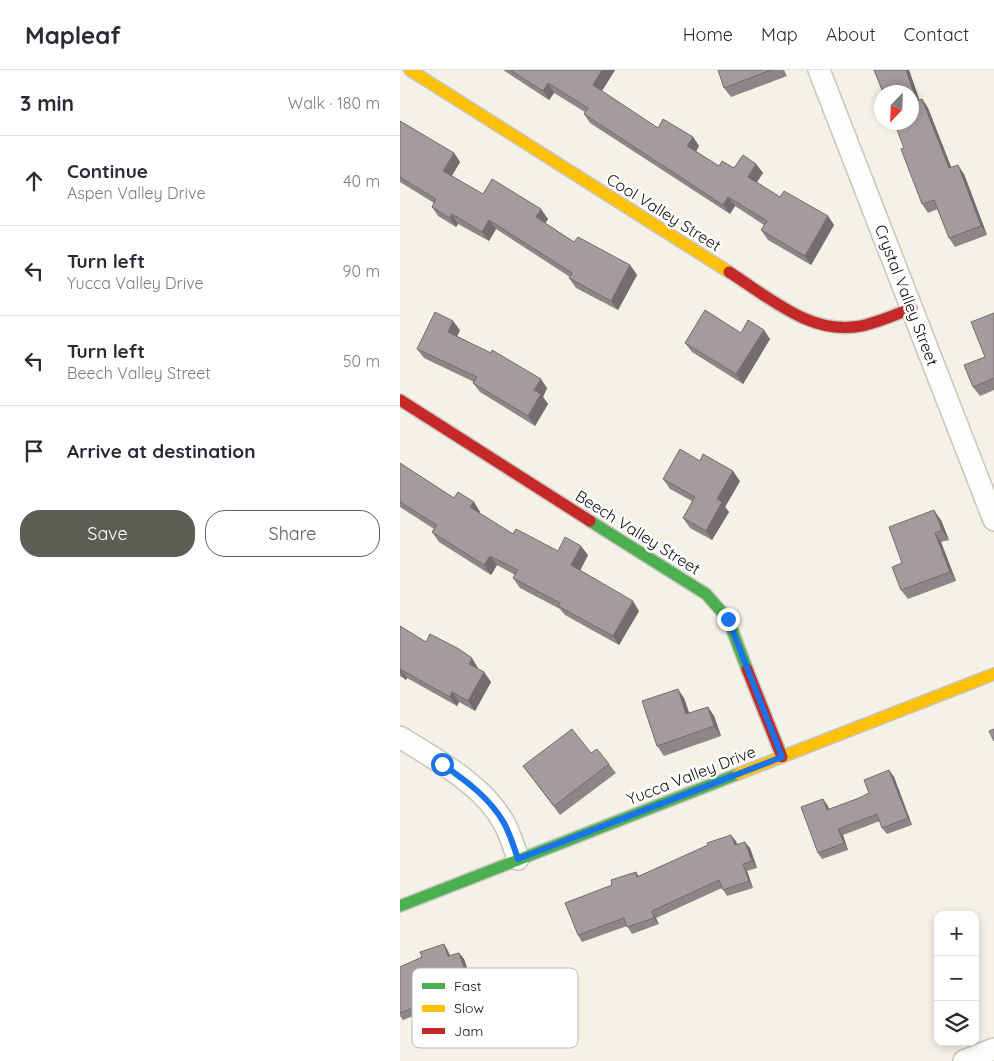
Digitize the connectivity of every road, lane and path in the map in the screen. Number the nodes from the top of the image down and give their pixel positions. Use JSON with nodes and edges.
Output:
{"nodes":[{"id":1,"x":410,"y":70,"type":"edge"},
{"id":2,"x":819,"y":70,"type":"edge"},
{"id":3,"x":912,"y":308,"type":"junction"},
{"id":4,"x":400,"y":400,"type":"edge"},
{"id":5,"x":994,"y":520,"type":"edge"},
{"id":6,"x":994,"y":674,"type":"edge"},
{"id":7,"x":400,"y":737,"type":"edge"},
{"id":8,"x":782,"y":757,"type":"junction"},
{"id":9,"x":518,"y":859,"type":"junction"},
{"id":10,"x":400,"y":906,"type":"edge"},
{"id":11,"x":994,"y":1049,"type":"edge"},
{"id":12,"x":964,"y":1061,"type":"edge"}],
"edges":[{"from":1,"to":3,"type":"street","name":"Cool Valley Street"},
{"from":2,"to":3,"type":"street","name":"Crystal Valley Street"},
{"from":3,"to":5,"type":"street","name":"Crystal Valley Street"},
{"from":4,"to":8,"type":"street","name":"Beech Valley Street"},
{"from":6,"to":8,"type":"street","name":"Yucca Valley Drive"},
{"from":7,"to":9,"type":"street"},
{"from":8,"to":9,"type":"street","name":"Yucca Valley Drive"},
{"from":9,"to":10,"type":"street","name":"Yucca Valley Drive"},
{"from":11,"to":12,"type":"street"}]}
